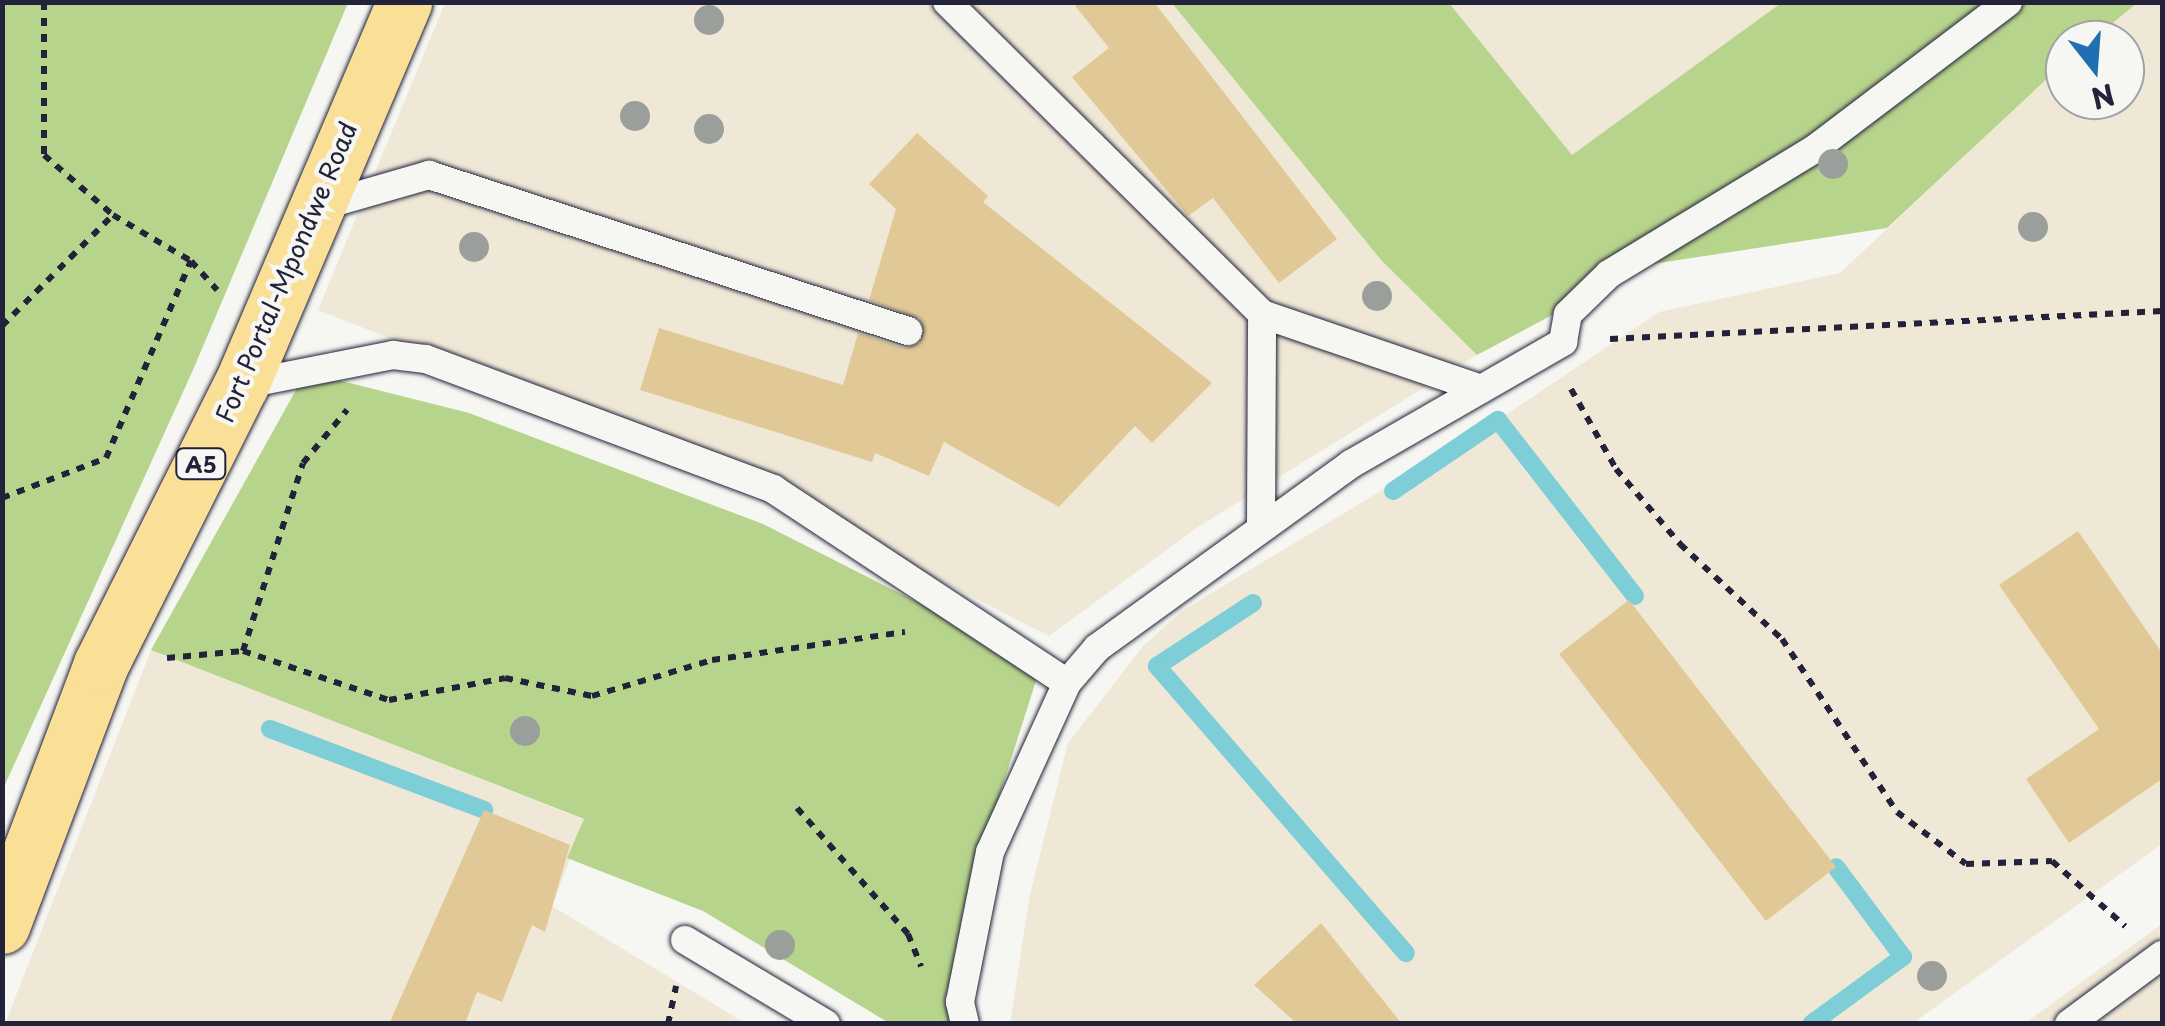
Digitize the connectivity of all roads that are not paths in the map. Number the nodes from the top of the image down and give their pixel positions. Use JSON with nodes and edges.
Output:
{"nodes":[{"id":1,"x":404,"y":2,"type":"edge"},
{"id":2,"x":947,"y":2,"type":"edge"},
{"id":3,"x":2008,"y":2,"type":"edge"},
{"id":4,"x":312,"y":209,"type":"junction"},
{"id":5,"x":1262,"y":314,"type":"junction"},
{"id":6,"x":908,"y":330,"type":"dead end"},
{"id":7,"x":250,"y":362,"type":"junction"},
{"id":8,"x":1481,"y":390,"type":"junction"},
{"id":9,"x":1261,"y":524,"type":"junction"},
{"id":10,"x":1067,"y":682,"type":"junction"},
{"id":11,"x":2,"y":926,"type":"edge"},
{"id":12,"x":685,"y":940,"type":"dead end"},
{"id":13,"x":2161,"y":956,"type":"edge"},
{"id":14,"x":826,"y":1024,"type":"edge"},
{"id":15,"x":964,"y":1024,"type":"edge"},
{"id":16,"x":2070,"y":1024,"type":"edge"}],
"edges":[{"from":1,"to":4,"type":"highway","name":"Fort Portal-Mpondwe Road","number":"A5"},
{"from":2,"to":5,"type":"lane"},
{"from":3,"to":8,"type":"lane"},
{"from":4,"to":6,"type":"lane"},
{"from":4,"to":7,"type":"highway","name":"Fort Portal-Mpondwe Road","number":"A5"},
{"from":5,"to":8,"type":"lane"},
{"from":5,"to":9,"type":"lane"},
{"from":7,"to":10,"type":"lane"},
{"from":7,"to":11,"type":"highway","name":"Fort Portal-Mpondwe Road","number":"A5"},
{"from":8,"to":9,"type":"lane"},
{"from":9,"to":10,"type":"lane"},
{"from":10,"to":15,"type":"lane"},
{"from":12,"to":14,"type":"lane"},
{"from":13,"to":16,"type":"lane"}]}
